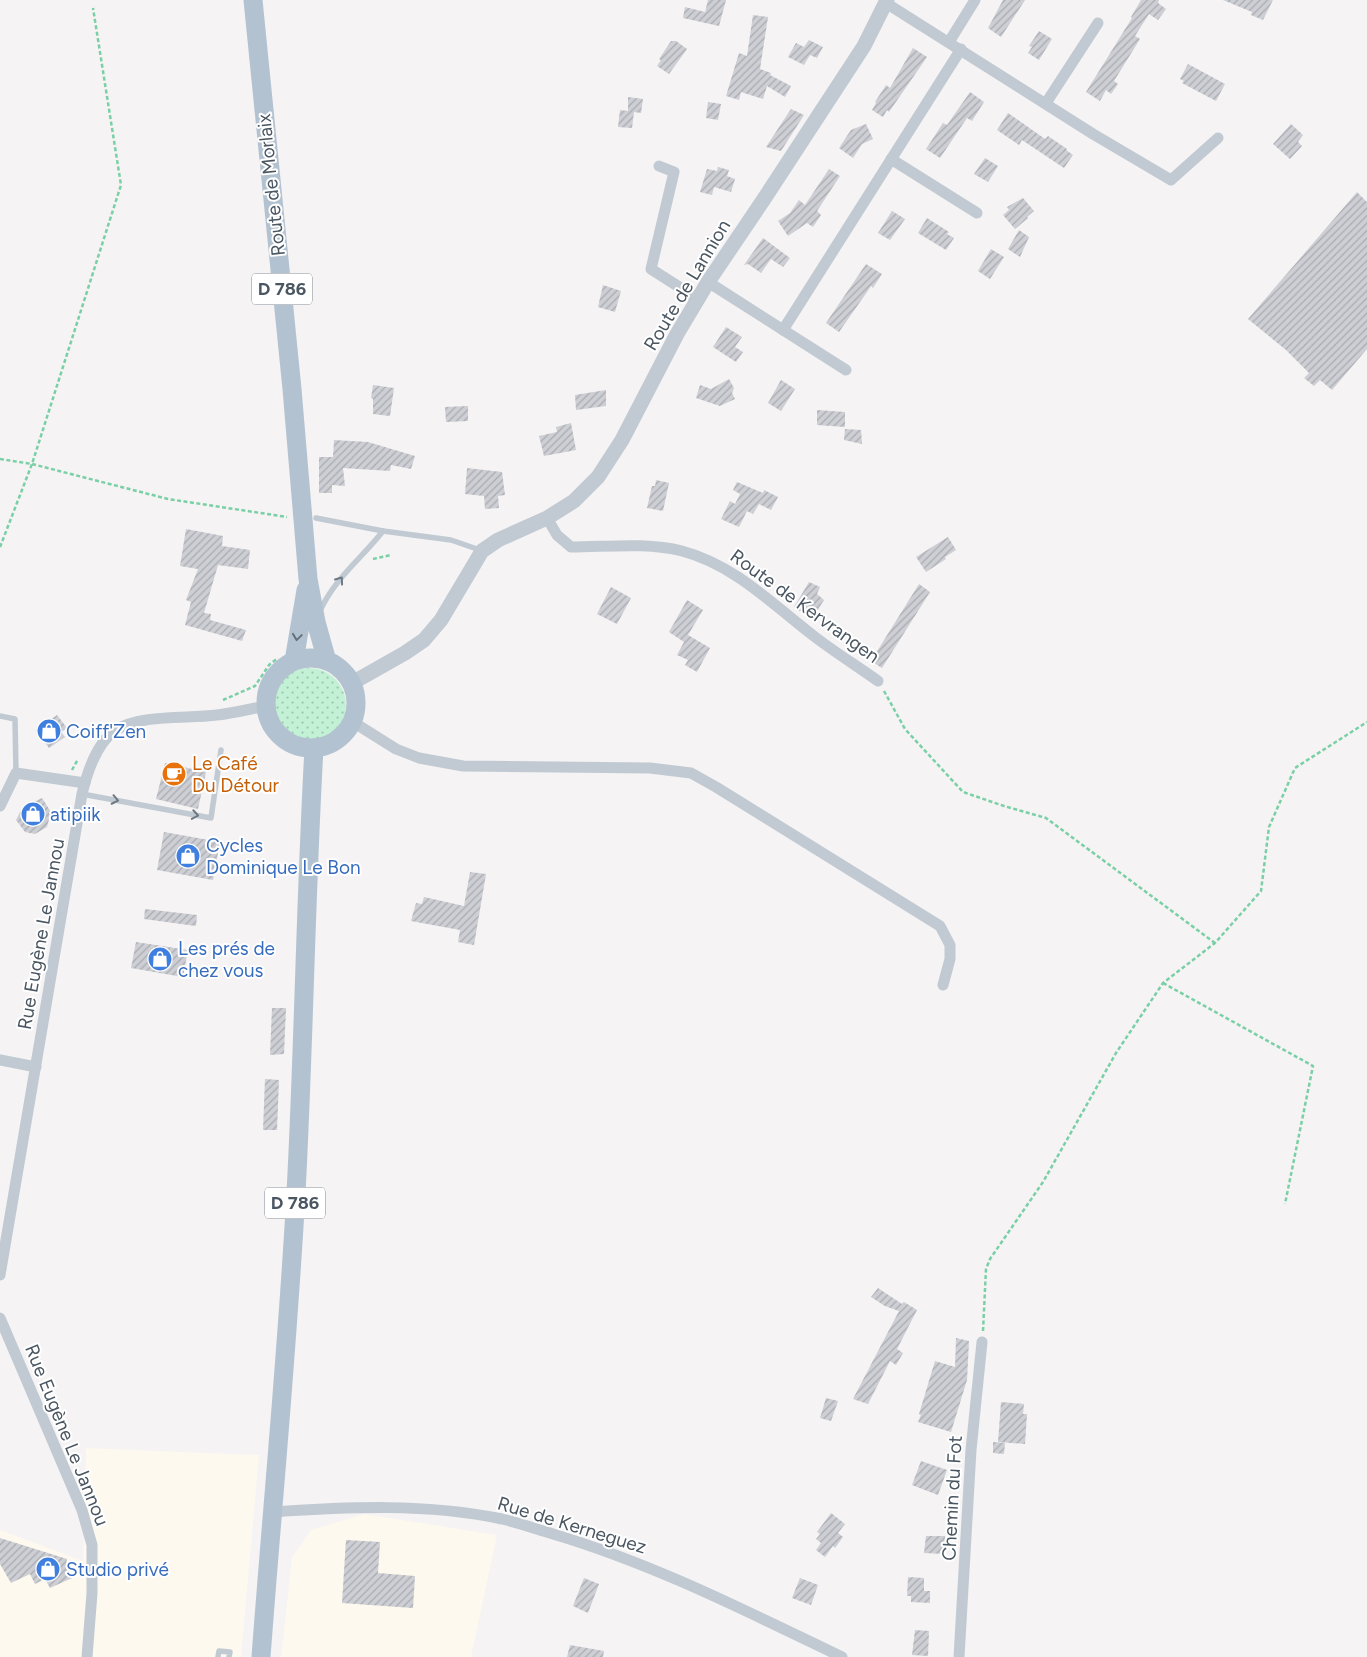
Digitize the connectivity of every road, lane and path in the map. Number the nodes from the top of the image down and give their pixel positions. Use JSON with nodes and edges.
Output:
{"nodes":[{"id":1,"x":253,"y":0,"type":"edge"},
{"id":2,"x":975,"y":0,"type":"edge"},
{"id":3,"x":887,"y":1,"type":"edge"},
{"id":4,"x":94,"y":8,"type":"dead end"},
{"id":5,"x":1098,"y":23,"type":"dead end"},
{"id":6,"x":949,"y":42,"type":"junction"},
{"id":7,"x":961,"y":49,"type":"junction"},
{"id":8,"x":1046,"y":103,"type":"junction"},
{"id":9,"x":1218,"y":138,"type":"dead end"},
{"id":10,"x":891,"y":159,"type":"junction"},
{"id":11,"x":659,"y":166,"type":"dead end"},
{"id":12,"x":977,"y":213,"type":"dead end"},
{"id":13,"x":708,"y":282,"type":"junction"},
{"id":14,"x":698,"y":299,"type":"junction"},
{"id":15,"x":783,"y":330,"type":"junction"},
{"id":16,"x":846,"y":370,"type":"dead end"},
{"id":17,"x":0,"y":459,"type":"edge"},
{"id":18,"x":32,"y":464,"type":"junction"},
{"id":19,"x":310,"y":518,"type":"junction"},
{"id":20,"x":547,"y":518,"type":"junction"},
{"id":21,"x":383,"y":531,"type":"junction"},
{"id":22,"x":0,"y":547,"type":"edge"},
{"id":23,"x":482,"y":551,"type":"junction"},
{"id":24,"x":391,"y":555,"type":"dead end"},
{"id":25,"x":371,"y":559,"type":"dead end"},
{"id":26,"x":308,"y":579,"type":"junction"},
{"id":27,"x":316,"y":622,"type":"junction"},
{"id":28,"x":289,"y":657,"type":"junction"},
{"id":29,"x":327,"y":661,"type":"junction"},
{"id":30,"x":878,"y":681,"type":"joint"},
{"id":31,"x":352,"y":683,"type":"junction"},
{"id":32,"x":220,"y":702,"type":"dead end"},
{"id":33,"x":266,"y":706,"type":"junction"},
{"id":34,"x":0,"y":716,"type":"edge"},
{"id":35,"x":352,"y":722,"type":"junction"},
{"id":36,"x":1367,"y":722,"type":"edge"},
{"id":37,"x":314,"y":748,"type":"junction"},
{"id":38,"x":222,"y":750,"type":"dead end"},
{"id":39,"x":81,"y":755,"type":"dead end"},
{"id":40,"x":16,"y":773,"type":"junction"},
{"id":41,"x":70,"y":781,"type":"junction"},
{"id":42,"x":84,"y":788,"type":"junction"},
{"id":43,"x":0,"y":806,"type":"edge"},
{"id":44,"x":1214,"y":943,"type":"junction"},
{"id":45,"x":1163,"y":983,"type":"junction"},
{"id":46,"x":944,"y":985,"type":"dead end"},
{"id":47,"x":0,"y":1060,"type":"edge"},
{"id":48,"x":36,"y":1067,"type":"junction"},
{"id":49,"x":1285,"y":1204,"type":"dead end"},
{"id":50,"x":0,"y":1275,"type":"edge"},
{"id":51,"x":0,"y":1318,"type":"edge"},
{"id":52,"x":982,"y":1342,"type":"joint"},
{"id":53,"x":272,"y":1512,"type":"junction"},
{"id":54,"x":86,"y":1657,"type":"edge"},
{"id":55,"x":218,"y":1657,"type":"edge"},
{"id":56,"x":229,"y":1657,"type":"edge"},
{"id":57,"x":261,"y":1657,"type":"edge"},
{"id":58,"x":842,"y":1657,"type":"edge"},
{"id":59,"x":959,"y":1657,"type":"edge"}],
"edges":[{"from":1,"to":19,"type":"main road","name":"Route de Morlaix","number":"D 786"},
{"from":2,"to":6,"type":"street"},
{"from":3,"to":6,"type":"street"},
{"from":3,"to":13,"type":"street","name":"Route de Lannion"},
{"from":4,"to":18,"type":"path"},
{"from":5,"to":8,"type":"street"},
{"from":6,"to":7,"type":"street"},
{"from":7,"to":8,"type":"street"},
{"from":7,"to":10,"type":"street"},
{"from":8,"to":9,"type":"street"},
{"from":10,"to":12,"type":"street"},
{"from":10,"to":15,"type":"street"},
{"from":11,"to":14,"type":"street"},
{"from":13,"to":14,"type":"street","name":"Route de Lannion"},
{"from":13,"to":15,"type":"street"},
{"from":14,"to":20,"type":"street","name":"Route de Lannion"},
{"from":15,"to":16,"type":"street"},
{"from":17,"to":18,"type":"path"},
{"from":18,"to":19,"type":"path"},
{"from":18,"to":22,"type":"path"},
{"from":19,"to":21,"type":"lane"},
{"from":19,"to":26,"type":"main road","name":"Route de Morlaix","number":"D 786"},
{"from":20,"to":23,"type":"street","name":"Route de Lannion"},
{"from":20,"to":30,"type":"street","name":"Route de Kervrangen"},
{"from":21,"to":23,"type":"lane"},
{"from":27,"to":21,"type":"lane","one_way":true},
{"from":23,"to":31,"type":"street","name":"Route de Lannion"},
{"from":24,"to":25,"type":"path"},
{"from":26,"to":27,"type":"main road","name":"Route de Morlaix","number":"D 786"},
{"from":26,"to":28,"type":"main road","name":"Route de Morlaix","number":"D 786","one_way":true},
{"from":27,"to":29,"type":"main road","name":"Route de Morlaix","number":"D 786"},
{"from":28,"to":29,"type":"main road"},
{"from":28,"to":32,"type":"path"},
{"from":28,"to":33,"type":"main road"},
{"from":29,"to":31,"type":"main road"},
{"from":30,"to":44,"type":"path"},
{"from":31,"to":35,"type":"main road"},
{"from":33,"to":37,"type":"main road"},
{"from":33,"to":42,"type":"street","name":"Rue Eugène Le Jannou"},
{"from":34,"to":40,"type":"lane"},
{"from":35,"to":37,"type":"main road"},
{"from":35,"to":46,"type":"street"},
{"from":36,"to":44,"type":"path"},
{"from":37,"to":53,"type":"main road","number":"D 786"},
{"from":42,"to":38,"type":"lane","one_way":true},
{"from":39,"to":41,"type":"path"},
{"from":40,"to":41,"type":"street"},
{"from":40,"to":43,"type":"street"},
{"from":41,"to":42,"type":"street"},
{"from":42,"to":48,"type":"street","name":"Rue Eugène Le Jannou"},
{"from":44,"to":45,"type":"path"},
{"from":45,"to":49,"type":"path"},
{"from":45,"to":52,"type":"path"},
{"from":47,"to":48,"type":"street"},
{"from":48,"to":50,"type":"street","name":"Rue Eugène Le Jannou"},
{"from":51,"to":54,"type":"street","name":"Rue Eugène Le Jannou"},
{"from":52,"to":59,"type":"street","name":"Chemin du Fot"},
{"from":53,"to":57,"type":"main road","number":"D 786"},
{"from":53,"to":58,"type":"street","name":"Rue de Kerneguez"},
{"from":55,"to":56,"type":"lane"}]}
